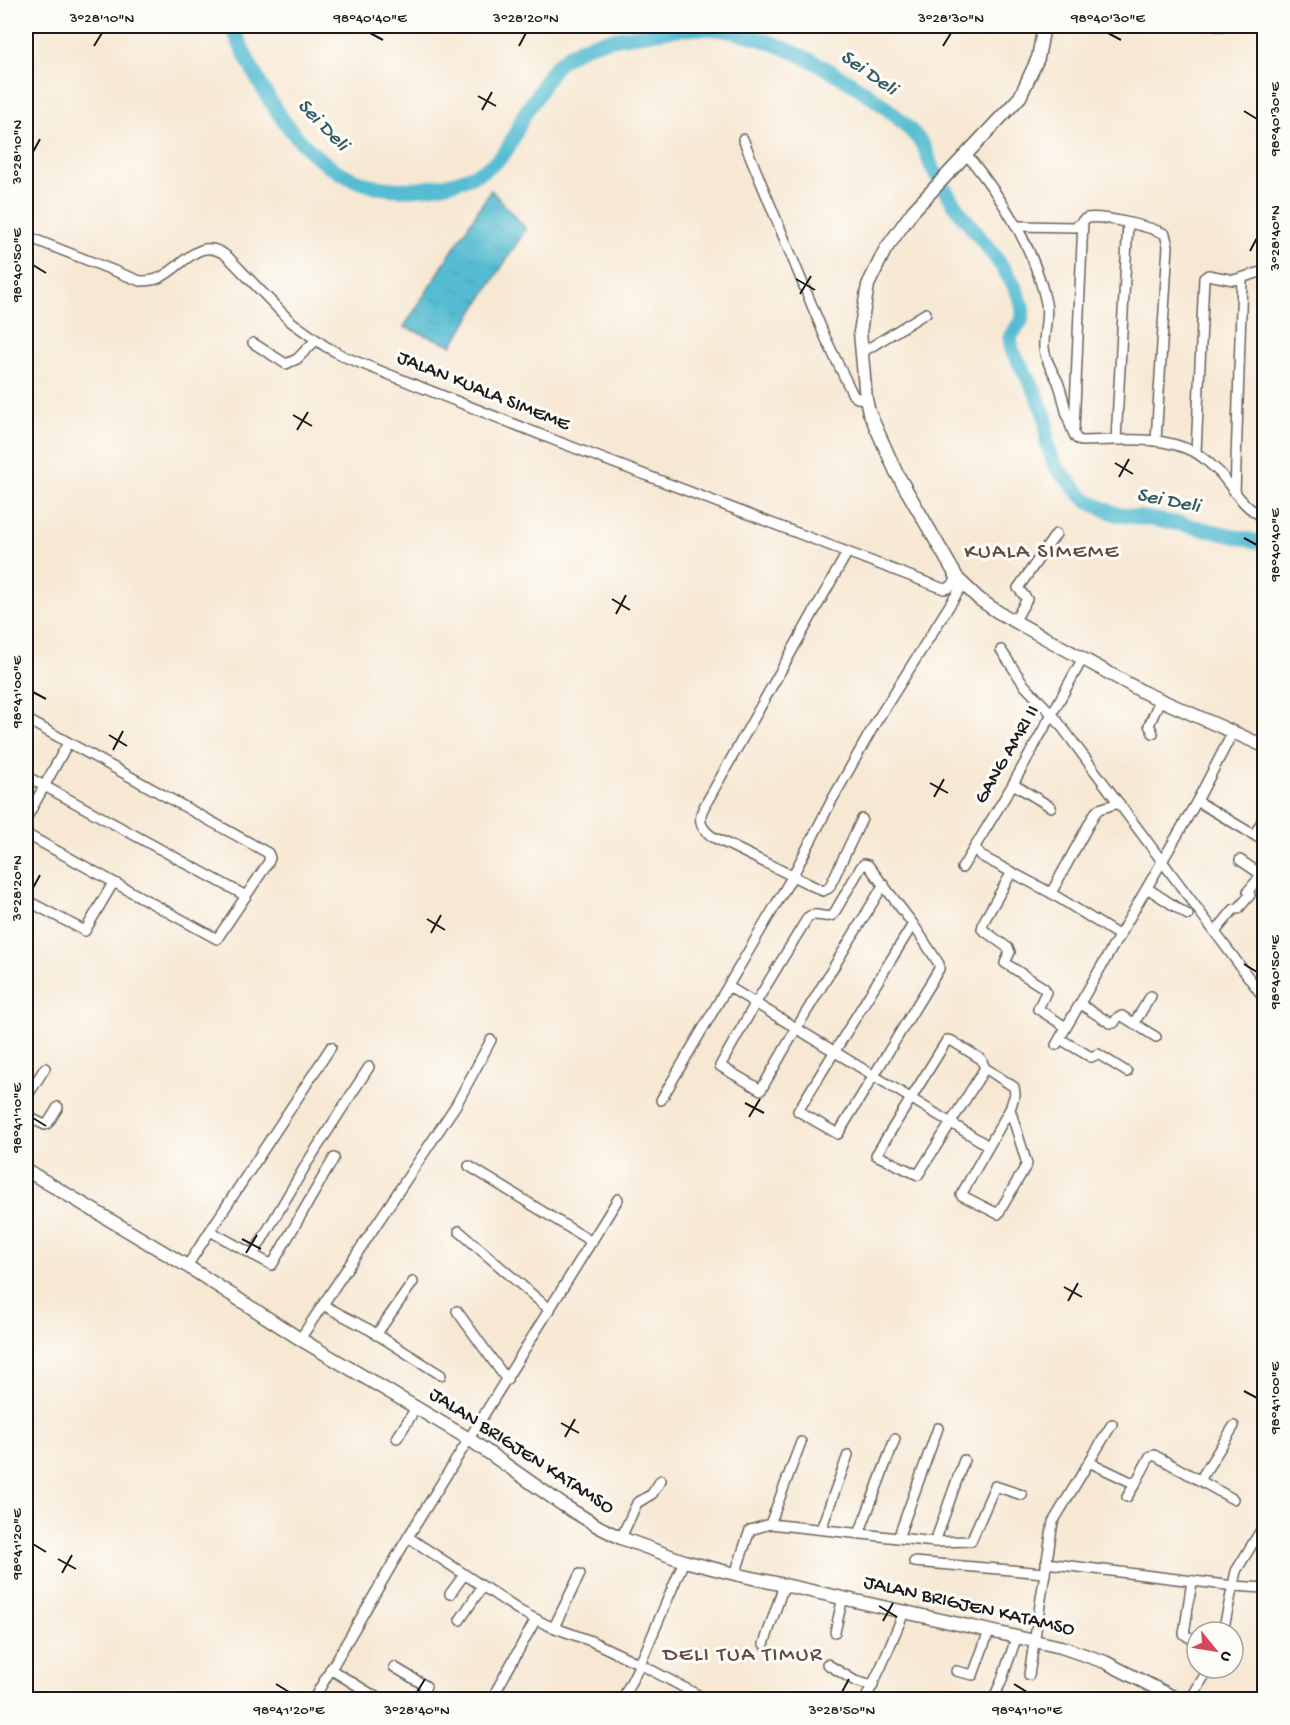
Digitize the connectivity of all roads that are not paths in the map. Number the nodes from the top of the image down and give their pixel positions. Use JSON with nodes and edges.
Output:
{"nodes":[{"id":1,"x":1044,"y":26,"type":"edge"},
{"id":2,"x":1218,"y":26,"type":"edge"},
{"id":3,"x":1231,"y":26,"type":"edge"},
{"id":4,"x":743,"y":139,"type":"dead end"},
{"id":5,"x":963,"y":158,"type":"junction"},
{"id":6,"x":1083,"y":220,"type":"junction"},
{"id":7,"x":1128,"y":223,"type":"junction"},
{"id":8,"x":1017,"y":226,"type":"junction"},
{"id":9,"x":26,"y":237,"type":"edge"},
{"id":10,"x":1264,"y":271,"type":"edge"},
{"id":11,"x":1242,"y":279,"type":"junction"},
{"id":12,"x":926,"y":313,"type":"dead end"},
{"id":13,"x":316,"y":340,"type":"junction"},
{"id":14,"x":253,"y":343,"type":"dead end"},
{"id":15,"x":861,"y":353,"type":"junction"},
{"id":16,"x":866,"y":399,"type":"junction"},
{"id":17,"x":1074,"y":435,"type":"junction"},
{"id":18,"x":1116,"y":440,"type":"junction"},
{"id":19,"x":1156,"y":441,"type":"junction"},
{"id":20,"x":1196,"y":452,"type":"junction"},
{"id":21,"x":1234,"y":493,"type":"junction"},
{"id":22,"x":1264,"y":517,"type":"edge"},
{"id":23,"x":1056,"y":534,"type":"dead end"},
{"id":24,"x":847,"y":553,"type":"junction"},
{"id":25,"x":961,"y":581,"type":"junction"},
{"id":26,"x":1015,"y":620,"type":"junction"},
{"id":27,"x":1001,"y":650,"type":"dead end"},
{"id":28,"x":1083,"y":658,"type":"junction"},
{"id":29,"x":1160,"y":700,"type":"junction"},
{"id":30,"x":1053,"y":715,"type":"junction"},
{"id":31,"x":26,"y":719,"type":"edge"},
{"id":32,"x":1233,"y":732,"type":"junction"},
{"id":33,"x":1153,"y":733,"type":"dead end"},
{"id":34,"x":68,"y":743,"type":"junction"},
{"id":35,"x":1264,"y":746,"type":"edge"},
{"id":36,"x":26,"y":776,"type":"edge"},
{"id":37,"x":1013,"y":784,"type":"junction"},
{"id":38,"x":44,"y":787,"type":"junction"},
{"id":39,"x":1197,"y":801,"type":"junction"},
{"id":40,"x":1119,"y":803,"type":"junction"},
{"id":41,"x":1051,"y":807,"type":"dead end"},
{"id":42,"x":1264,"y":817,"type":"edge"},
{"id":43,"x":26,"y":819,"type":"edge"},
{"id":44,"x":862,"y":819,"type":"dead end"},
{"id":45,"x":26,"y":834,"type":"edge"},
{"id":46,"x":1255,"y":834,"type":"junction"},
{"id":47,"x":1264,"y":841,"type":"edge"},
{"id":48,"x":975,"y":847,"type":"junction"},
{"id":49,"x":1162,"y":860,"type":"junction"},
{"id":50,"x":1240,"y":860,"type":"dead end"},
{"id":51,"x":962,"y":868,"type":"dead end"},
{"id":52,"x":1012,"y":872,"type":"junction"},
{"id":53,"x":1263,"y":873,"type":"edge"},
{"id":54,"x":792,"y":877,"type":"junction"},
{"id":55,"x":113,"y":883,"type":"junction"},
{"id":56,"x":884,"y":884,"type":"junction"},
{"id":57,"x":1148,"y":888,"type":"junction"},
{"id":58,"x":1051,"y":893,"type":"junction"},
{"id":59,"x":246,"y":896,"type":"junction"},
{"id":60,"x":26,"y":900,"type":"edge"},
{"id":61,"x":1188,"y":915,"type":"dead end"},
{"id":62,"x":913,"y":924,"type":"junction"},
{"id":63,"x":1215,"y":932,"type":"junction"},
{"id":64,"x":1120,"y":936,"type":"junction"},
{"id":65,"x":729,"y":987,"type":"junction"},
{"id":66,"x":1151,"y":996,"type":"dead end"},
{"id":67,"x":1264,"y":998,"type":"edge"},
{"id":68,"x":755,"y":1004,"type":"junction"},
{"id":69,"x":1080,"y":1004,"type":"junction"},
{"id":70,"x":1134,"y":1023,"type":"junction"},
{"id":71,"x":1065,"y":1027,"type":"junction"},
{"id":72,"x":796,"y":1029,"type":"junction"},
{"id":73,"x":1156,"y":1036,"type":"dead end"},
{"id":74,"x":491,"y":1040,"type":"dead end"},
{"id":75,"x":331,"y":1047,"type":"dead end"},
{"id":76,"x":834,"y":1051,"type":"junction"},
{"id":77,"x":369,"y":1067,"type":"dead end"},
{"id":78,"x":45,"y":1068,"type":"dead end"},
{"id":79,"x":985,"y":1068,"type":"junction"},
{"id":80,"x":1127,"y":1072,"type":"dead end"},
{"id":81,"x":873,"y":1074,"type":"junction"},
{"id":82,"x":26,"y":1098,"type":"edge"},
{"id":83,"x":911,"y":1098,"type":"junction"},
{"id":84,"x":661,"y":1100,"type":"dead end"},
{"id":85,"x":58,"y":1107,"type":"dead end"},
{"id":86,"x":1010,"y":1108,"type":"junction"},
{"id":87,"x":26,"y":1116,"type":"edge"},
{"id":88,"x":951,"y":1123,"type":"junction"},
{"id":89,"x":987,"y":1145,"type":"junction"},
{"id":90,"x":334,"y":1158,"type":"dead end"},
{"id":91,"x":469,"y":1166,"type":"dead end"},
{"id":92,"x":26,"y":1170,"type":"edge"},
{"id":93,"x":618,"y":1199,"type":"dead end"},
{"id":94,"x":210,"y":1231,"type":"junction"},
{"id":95,"x":459,"y":1231,"type":"dead end"},
{"id":96,"x":592,"y":1242,"type":"junction"},
{"id":97,"x":253,"y":1255,"type":"junction"},
{"id":98,"x":187,"y":1266,"type":"junction"},
{"id":99,"x":413,"y":1282,"type":"dead end"},
{"id":100,"x":323,"y":1305,"type":"junction"},
{"id":101,"x":550,"y":1310,"type":"junction"},
{"id":102,"x":457,"y":1311,"type":"dead end"},
{"id":103,"x":376,"y":1335,"type":"junction"},
{"id":104,"x":300,"y":1339,"type":"junction"},
{"id":105,"x":441,"y":1375,"type":"dead end"},
{"id":106,"x":507,"y":1380,"type":"junction"},
{"id":107,"x":416,"y":1408,"type":"junction"},
{"id":108,"x":1112,"y":1424,"type":"dead end"},
{"id":109,"x":1234,"y":1426,"type":"dead end"},
{"id":110,"x":938,"y":1428,"type":"dead end"},
{"id":111,"x":397,"y":1438,"type":"dead end"},
{"id":112,"x":469,"y":1439,"type":"junction"},
{"id":113,"x":895,"y":1439,"type":"dead end"},
{"id":114,"x":801,"y":1442,"type":"dead end"},
{"id":115,"x":848,"y":1455,"type":"dead end"},
{"id":116,"x":964,"y":1460,"type":"dead end"},
{"id":117,"x":1089,"y":1462,"type":"junction"},
{"id":118,"x":660,"y":1480,"type":"dead end"},
{"id":119,"x":1200,"y":1480,"type":"junction"},
{"id":120,"x":1135,"y":1484,"type":"junction"},
{"id":121,"x":1022,"y":1495,"type":"dead end"},
{"id":122,"x":1127,"y":1497,"type":"dead end"},
{"id":123,"x":1233,"y":1499,"type":"dead end"},
{"id":124,"x":770,"y":1524,"type":"junction"},
{"id":125,"x":1264,"y":1525,"type":"edge"},
{"id":126,"x":821,"y":1529,"type":"junction"},
{"id":127,"x":859,"y":1534,"type":"junction"},
{"id":128,"x":408,"y":1537,"type":"junction"},
{"id":129,"x":621,"y":1538,"type":"junction"},
{"id":130,"x":898,"y":1538,"type":"junction"},
{"id":131,"x":935,"y":1542,"type":"junction"},
{"id":132,"x":684,"y":1560,"type":"junction"},
{"id":133,"x":914,"y":1562,"type":"dead end"},
{"id":134,"x":1046,"y":1563,"type":"junction"},
{"id":135,"x":1045,"y":1573,"type":"junction"},
{"id":136,"x":580,"y":1574,"type":"dead end"},
{"id":137,"x":735,"y":1574,"type":"junction"},
{"id":138,"x":464,"y":1575,"type":"junction"},
{"id":139,"x":1192,"y":1581,"type":"junction"},
{"id":140,"x":784,"y":1585,"type":"junction"},
{"id":141,"x":1234,"y":1586,"type":"junction"},
{"id":142,"x":482,"y":1587,"type":"junction"},
{"id":143,"x":1264,"y":1588,"type":"edge"},
{"id":144,"x":450,"y":1594,"type":"dead end"},
{"id":145,"x":843,"y":1597,"type":"junction"},
{"id":146,"x":904,"y":1610,"type":"junction"},
{"id":147,"x":536,"y":1619,"type":"junction"},
{"id":148,"x":460,"y":1620,"type":"dead end"},
{"id":149,"x":1186,"y":1620,"type":"edge"},
{"id":150,"x":1226,"y":1620,"type":"edge"},
{"id":151,"x":554,"y":1627,"type":"junction"},
{"id":152,"x":988,"y":1631,"type":"junction"},
{"id":153,"x":835,"y":1632,"type":"dead end"},
{"id":154,"x":1017,"y":1636,"type":"junction"},
{"id":155,"x":1034,"y":1640,"type":"junction"},
{"id":156,"x":764,"y":1644,"type":"dead end"},
{"id":157,"x":640,"y":1664,"type":"junction"},
{"id":158,"x":827,"y":1664,"type":"dead end"},
{"id":159,"x":394,"y":1666,"type":"dead end"},
{"id":160,"x":330,"y":1669,"type":"junction"},
{"id":161,"x":956,"y":1671,"type":"dead end"},
{"id":162,"x":1029,"y":1675,"type":"dead end"},
{"id":163,"x":1202,"y":1680,"type":"edge"},
{"id":164,"x":873,"y":1686,"type":"junction"},
{"id":165,"x":366,"y":1690,"type":"junction"},
{"id":166,"x":496,"y":1691,"type":"dead end"},
{"id":167,"x":313,"y":1700,"type":"edge"},
{"id":168,"x":360,"y":1700,"type":"edge"},
{"id":169,"x":381,"y":1700,"type":"edge"},
{"id":170,"x":418,"y":1700,"type":"edge"},
{"id":171,"x":622,"y":1700,"type":"edge"},
{"id":172,"x":707,"y":1700,"type":"edge"},
{"id":173,"x":866,"y":1700,"type":"edge"},
{"id":174,"x":993,"y":1700,"type":"edge"},
{"id":175,"x":1179,"y":1700,"type":"edge"},
{"id":176,"x":1190,"y":1700,"type":"edge"}],
"edges":[{"from":1,"to":5,"type":"main road"},
{"from":2,"to":3,"type":"street"},
{"from":4,"to":16,"type":"street"},
{"from":5,"to":8,"type":"street"},
{"from":5,"to":15,"type":"main road"},
{"from":6,"to":7,"type":"street"},
{"from":6,"to":8,"type":"street"},
{"from":6,"to":17,"type":"street"},
{"from":7,"to":18,"type":"street"},
{"from":7,"to":19,"type":"street"},
{"from":8,"to":17,"type":"street"},
{"from":9,"to":13,"type":"street","name":"JALAN KUALA SIMEME"},
{"from":10,"to":11,"type":"street"},
{"from":11,"to":20,"type":"street"},
{"from":11,"to":21,"type":"street"},
{"from":12,"to":15,"type":"street"},
{"from":13,"to":14,"type":"street"},
{"from":13,"to":24,"type":"street","name":"JALAN KUALA SIMEME"},
{"from":15,"to":16,"type":"main road"},
{"from":16,"to":25,"type":"main road"},
{"from":17,"to":18,"type":"street"},
{"from":18,"to":19,"type":"street"},
{"from":19,"to":20,"type":"street"},
{"from":20,"to":21,"type":"street"},
{"from":21,"to":22,"type":"street"},
{"from":23,"to":26,"type":"street"},
{"from":24,"to":25,"type":"street","name":"JALAN KUALA SIMEME"},
{"from":24,"to":54,"type":"street"},
{"from":25,"to":26,"type":"main road"},
{"from":25,"to":54,"type":"street"},
{"from":26,"to":28,"type":"main road"},
{"from":27,"to":30,"type":"street"},
{"from":28,"to":29,"type":"main road"},
{"from":28,"to":30,"type":"street","name":"GANG AMRI II"},
{"from":29,"to":32,"type":"main road"},
{"from":29,"to":33,"type":"street"},
{"from":30,"to":37,"type":"street","name":"GANG AMRI II"},
{"from":30,"to":40,"type":"street"},
{"from":31,"to":34,"type":"street"},
{"from":32,"to":35,"type":"main road"},
{"from":32,"to":39,"type":"street"},
{"from":34,"to":38,"type":"street"},
{"from":34,"to":59,"type":"street"},
{"from":36,"to":38,"type":"street"},
{"from":37,"to":41,"type":"street"},
{"from":37,"to":48,"type":"street","name":"GANG AMRI II"},
{"from":38,"to":43,"type":"street"},
{"from":38,"to":59,"type":"street"},
{"from":39,"to":46,"type":"street"},
{"from":39,"to":49,"type":"street"},
{"from":40,"to":49,"type":"street"},
{"from":40,"to":58,"type":"street"},
{"from":42,"to":46,"type":"street"},
{"from":44,"to":54,"type":"street"},
{"from":45,"to":55,"type":"street"},
{"from":46,"to":47,"type":"street"},
{"from":48,"to":51,"type":"street","name":"GANG AMRI II"},
{"from":48,"to":52,"type":"street"},
{"from":49,"to":57,"type":"street"},
{"from":49,"to":63,"type":"street"},
{"from":50,"to":53,"type":"street"},
{"from":52,"to":58,"type":"street"},
{"from":52,"to":71,"type":"street"},
{"from":53,"to":63,"type":"street"},
{"from":54,"to":65,"type":"street"},
{"from":55,"to":59,"type":"street"},
{"from":55,"to":60,"type":"street"},
{"from":56,"to":62,"type":"street"},
{"from":56,"to":68,"type":"street"},
{"from":56,"to":72,"type":"street"},
{"from":57,"to":61,"type":"street"},
{"from":57,"to":64,"type":"street"},
{"from":58,"to":64,"type":"street"},
{"from":62,"to":76,"type":"street"},
{"from":62,"to":81,"type":"street"},
{"from":63,"to":67,"type":"street"},
{"from":64,"to":69,"type":"street"},
{"from":65,"to":68,"type":"street"},
{"from":65,"to":84,"type":"street"},
{"from":66,"to":70,"type":"street"},
{"from":68,"to":72,"type":"street"},
{"from":68,"to":72,"type":"street"},
{"from":69,"to":70,"type":"street"},
{"from":69,"to":71,"type":"street"},
{"from":70,"to":73,"type":"street"},
{"from":71,"to":80,"type":"street"},
{"from":72,"to":76,"type":"street"},
{"from":74,"to":100,"type":"street"},
{"from":75,"to":94,"type":"street"},
{"from":76,"to":81,"type":"street"},
{"from":76,"to":81,"type":"street"},
{"from":77,"to":97,"type":"street"},
{"from":78,"to":82,"type":"street"},
{"from":79,"to":83,"type":"street"},
{"from":79,"to":86,"type":"street"},
{"from":79,"to":88,"type":"street"},
{"from":81,"to":83,"type":"street"},
{"from":83,"to":88,"type":"street"},
{"from":83,"to":88,"type":"street"},
{"from":85,"to":87,"type":"street"},
{"from":86,"to":89,"type":"street"},
{"from":86,"to":89,"type":"street"},
{"from":88,"to":89,"type":"street"},
{"from":90,"to":97,"type":"street"},
{"from":91,"to":96,"type":"street"},
{"from":92,"to":98,"type":"main road","name":"JALAN BRIGJEN KATAMSO"},
{"from":93,"to":96,"type":"street"},
{"from":94,"to":97,"type":"street"},
{"from":94,"to":98,"type":"street"},
{"from":95,"to":101,"type":"street"},
{"from":96,"to":101,"type":"street"},
{"from":98,"to":104,"type":"main road","name":"JALAN BRIGJEN KATAMSO"},
{"from":99,"to":103,"type":"street"},
{"from":100,"to":103,"type":"street"},
{"from":100,"to":104,"type":"street"},
{"from":101,"to":106,"type":"street"},
{"from":102,"to":106,"type":"street"},
{"from":103,"to":105,"type":"street"},
{"from":104,"to":107,"type":"main road","name":"JALAN BRIGJEN KATAMSO"},
{"from":106,"to":112,"type":"street"},
{"from":107,"to":111,"type":"street"},
{"from":107,"to":112,"type":"main road","name":"JALAN BRIGJEN KATAMSO"},
{"from":108,"to":117,"type":"street"},
{"from":109,"to":119,"type":"street"},
{"from":110,"to":130,"type":"street"},
{"from":112,"to":128,"type":"street"},
{"from":112,"to":129,"type":"main road","name":"JALAN BRIGJEN KATAMSO"},
{"from":113,"to":127,"type":"street"},
{"from":114,"to":124,"type":"street"},
{"from":115,"to":126,"type":"street"},
{"from":116,"to":131,"type":"street"},
{"from":117,"to":120,"type":"street"},
{"from":117,"to":134,"type":"street"},
{"from":118,"to":129,"type":"street"},
{"from":119,"to":120,"type":"street"},
{"from":119,"to":123,"type":"street"},
{"from":120,"to":122,"type":"street"},
{"from":121,"to":131,"type":"street"},
{"from":124,"to":126,"type":"street"},
{"from":124,"to":137,"type":"street"},
{"from":125,"to":141,"type":"street"},
{"from":126,"to":127,"type":"street"},
{"from":127,"to":130,"type":"street"},
{"from":128,"to":138,"type":"street"},
{"from":128,"to":160,"type":"street"},
{"from":129,"to":132,"type":"main road","name":"JALAN BRIGJEN KATAMSO"},
{"from":130,"to":131,"type":"street"},
{"from":132,"to":137,"type":"main road","name":"JALAN BRIGJEN KATAMSO"},
{"from":132,"to":157,"type":"street"},
{"from":133,"to":135,"type":"street"},
{"from":134,"to":135,"type":"street"},
{"from":134,"to":139,"type":"street"},
{"from":135,"to":155,"type":"street"},
{"from":136,"to":151,"type":"street"},
{"from":137,"to":140,"type":"main road","name":"JALAN BRIGJEN KATAMSO"},
{"from":138,"to":142,"type":"street"},
{"from":138,"to":144,"type":"street"},
{"from":139,"to":141,"type":"street"},
{"from":139,"to":149,"type":"street"},
{"from":140,"to":145,"type":"main road","name":"JALAN BRIGJEN KATAMSO"},
{"from":140,"to":156,"type":"street"},
{"from":141,"to":143,"type":"street"},
{"from":141,"to":150,"type":"street"},
{"from":142,"to":147,"type":"street"},
{"from":142,"to":148,"type":"street"},
{"from":145,"to":146,"type":"main road","name":"JALAN BRIGJEN KATAMSO"},
{"from":145,"to":153,"type":"street"},
{"from":146,"to":152,"type":"main road","name":"JALAN BRIGJEN KATAMSO"},
{"from":146,"to":164,"type":"street"},
{"from":147,"to":151,"type":"street"},
{"from":147,"to":166,"type":"street"},
{"from":151,"to":157,"type":"street"},
{"from":152,"to":154,"type":"main road","name":"JALAN BRIGJEN KATAMSO"},
{"from":152,"to":161,"type":"street"},
{"from":154,"to":155,"type":"main road","name":"JALAN BRIGJEN KATAMSO"},
{"from":154,"to":174,"type":"street"},
{"from":155,"to":162,"type":"street"},
{"from":155,"to":175,"type":"main road","name":"JALAN BRIGJEN KATAMSO"},
{"from":157,"to":171,"type":"street"},
{"from":157,"to":172,"type":"street"},
{"from":158,"to":164,"type":"street"},
{"from":159,"to":170,"type":"street"},
{"from":160,"to":165,"type":"street"},
{"from":160,"to":167,"type":"street"},
{"from":163,"to":176,"type":"street"},
{"from":164,"to":173,"type":"street"},
{"from":165,"to":168,"type":"street"},
{"from":165,"to":169,"type":"street"}]}
